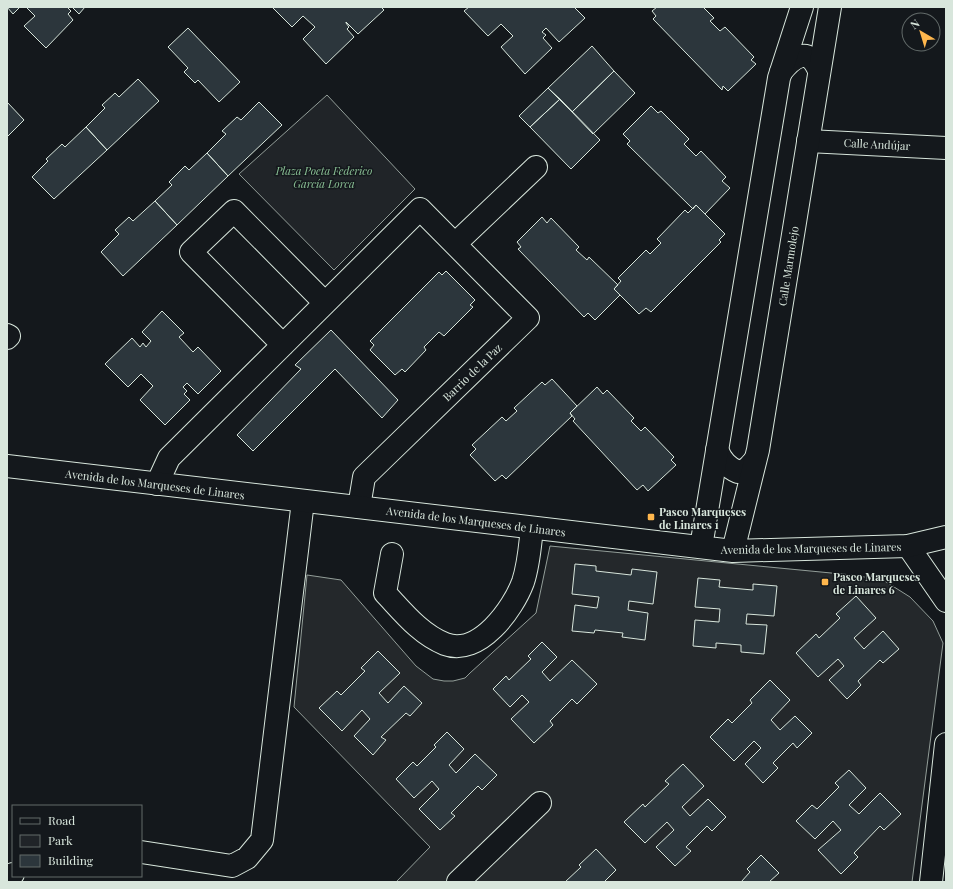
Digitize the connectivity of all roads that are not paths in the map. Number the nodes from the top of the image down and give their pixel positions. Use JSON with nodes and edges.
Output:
{"nodes":[{"id":1,"x":802,"y":7,"type":"edge"},
{"id":2,"x":830,"y":7,"type":"edge"},
{"id":3,"x":819,"y":71,"type":"junction"},
{"id":4,"x":781,"y":72,"type":"junction"},
{"id":5,"x":808,"y":141,"type":"junction"},
{"id":6,"x":946,"y":148,"type":"edge"},
{"id":7,"x":536,"y":167,"type":"dead end"},
{"id":8,"x":455,"y":244,"type":"junction"},
{"id":9,"x":325,"y":303,"type":"junction"},
{"id":10,"x":7,"y":335,"type":"edge"},
{"id":11,"x":7,"y":338,"type":"edge"},
{"id":12,"x":283,"y":345,"type":"junction"},
{"id":13,"x":717,"y":450,"type":"junction"},
{"id":14,"x":755,"y":460,"type":"junction"},
{"id":15,"x":7,"y":466,"type":"edge"},
{"id":16,"x":157,"y":484,"type":"junction"},
{"id":17,"x":303,"y":501,"type":"junction"},
{"id":18,"x":359,"y":507,"type":"junction"},
{"id":19,"x":532,"y":528,"type":"junction"},
{"id":20,"x":946,"y":537,"type":"edge"},
{"id":21,"x":908,"y":546,"type":"junction"},
{"id":22,"x":701,"y":547,"type":"junction"},
{"id":23,"x":733,"y":551,"type":"junction"},
{"id":24,"x":392,"y":554,"type":"dead end"},
{"id":25,"x":946,"y":601,"type":"edge"},
{"id":26,"x":946,"y":744,"type":"edge"},
{"id":27,"x":540,"y":803,"type":"dead end"},
{"id":28,"x":943,"y":807,"type":"edge"},
{"id":29,"x":142,"y":852,"type":"edge"},
{"id":30,"x":458,"y":882,"type":"edge"},
{"id":31,"x":931,"y":882,"type":"edge"}],
"edges":[{"from":1,"to":4,"type":"street"},
{"from":2,"to":3,"type":"street","name":"Calle Marmolejo"},
{"from":3,"to":4,"type":"street"},
{"from":3,"to":5,"type":"street","name":"Calle Marmolejo"},
{"from":4,"to":13,"type":"street"},
{"from":5,"to":6,"type":"street","name":"Calle Andújar"},
{"from":5,"to":14,"type":"street","name":"Calle Marmolejo"},
{"from":7,"to":8,"type":"street"},
{"from":8,"to":9,"type":"street","name":"Barrio de la Paz"},
{"from":8,"to":18,"type":"street","name":"Barrio de la Paz"},
{"from":9,"to":12,"type":"street","name":"Barrio de la Paz"},
{"from":9,"to":12,"type":"street"},
{"from":10,"to":11,"type":"street"},
{"from":12,"to":16,"type":"street","name":"Barrio de la Paz"},
{"from":13,"to":14,"type":"street"},
{"from":13,"to":22,"type":"street"},
{"from":14,"to":23,"type":"street","name":"Calle Marmolejo"},
{"from":15,"to":16,"type":"street","name":"Avenida de los Marqueses de Linares"},
{"from":16,"to":17,"type":"street","name":"Avenida de los Marqueses de Linares"},
{"from":17,"to":18,"type":"street","name":"Avenida de los Marqueses de Linares"},
{"from":17,"to":29,"type":"street"},
{"from":18,"to":19,"type":"street","name":"Avenida de los Marqueses de Linares"},
{"from":19,"to":22,"type":"street","name":"Avenida de los Marqueses de Linares"},
{"from":19,"to":24,"type":"street"},
{"from":20,"to":21,"type":"street","name":"Avenida de los Marqueses de Linares"},
{"from":21,"to":23,"type":"street","name":"Avenida de los Marqueses de Linares"},
{"from":21,"to":25,"type":"street"},
{"from":22,"to":23,"type":"street","name":"Avenida de los Marqueses de Linares"},
{"from":26,"to":28,"type":"street"},
{"from":27,"to":30,"type":"street"},
{"from":28,"to":31,"type":"street"}]}
